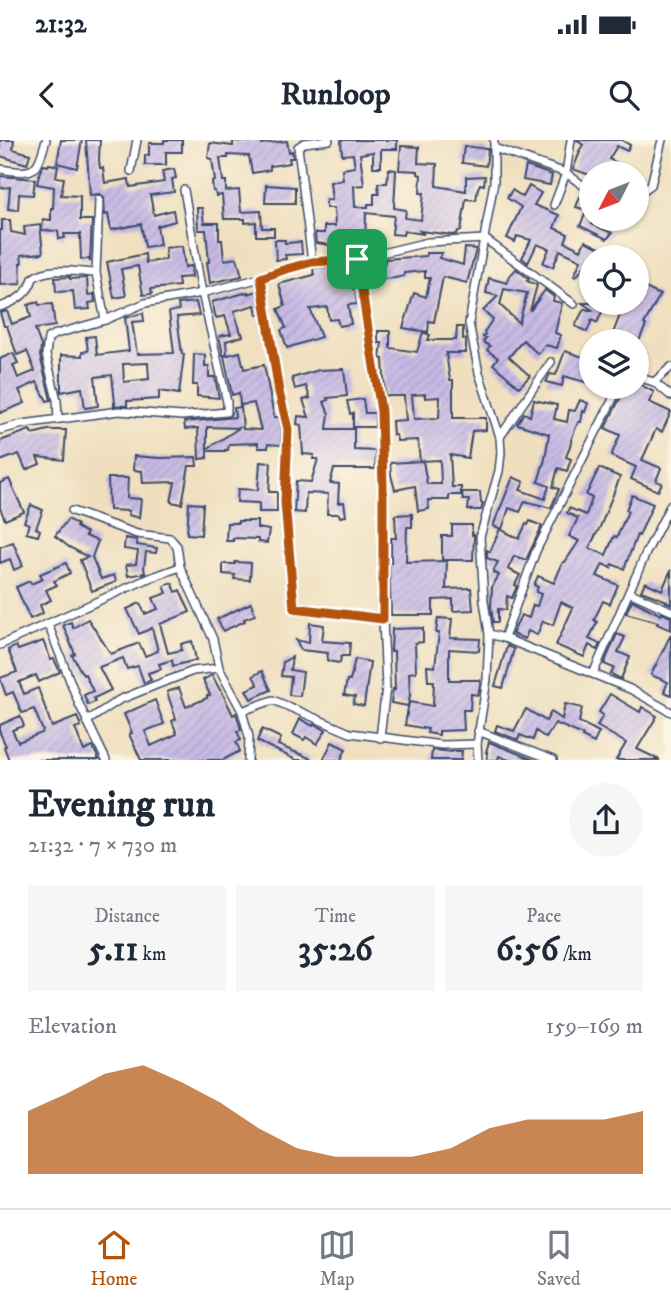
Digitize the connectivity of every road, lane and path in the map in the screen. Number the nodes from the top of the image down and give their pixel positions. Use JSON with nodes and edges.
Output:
{"nodes":[{"id":1,"x":46,"y":140,"type":"edge"},
{"id":2,"x":137,"y":140,"type":"edge"},
{"id":3,"x":328,"y":140,"type":"edge"},
{"id":4,"x":571,"y":140,"type":"edge"},
{"id":5,"x":662,"y":140,"type":"edge"},
{"id":6,"x":494,"y":144,"type":"edge"},
{"id":7,"x":0,"y":169,"type":"edge"},
{"id":8,"x":131,"y":172,"type":"dead end"},
{"id":9,"x":566,"y":173,"type":"junction"},
{"id":10,"x":579,"y":182,"type":"edge"},
{"id":11,"x":649,"y":186,"type":"edge"},
{"id":12,"x":184,"y":191,"type":"dead end"},
{"id":13,"x":99,"y":200,"type":"dead end"},
{"id":14,"x":554,"y":205,"type":"dead end"},
{"id":15,"x":485,"y":239,"type":"junction"},
{"id":16,"x":357,"y":259,"type":"junction"},
{"id":17,"x":312,"y":262,"type":"junction"},
{"id":18,"x":96,"y":273,"type":"junction"},
{"id":19,"x":261,"y":278,"type":"junction"},
{"id":20,"x":202,"y":293,"type":"junction"},
{"id":21,"x":574,"y":304,"type":"dead end"},
{"id":22,"x":0,"y":307,"type":"edge"},
{"id":23,"x":105,"y":320,"type":"junction"},
{"id":24,"x":551,"y":362,"type":"dead end"},
{"id":25,"x":671,"y":367,"type":"edge"},
{"id":26,"x":649,"y":380,"type":"edge"},
{"id":27,"x":654,"y":382,"type":"junction"},
{"id":28,"x":671,"y":396,"type":"edge"},
{"id":29,"x":613,"y":399,"type":"edge"},
{"id":30,"x":58,"y":419,"type":"junction"},
{"id":31,"x":0,"y":430,"type":"edge"},
{"id":32,"x":500,"y":437,"type":"junction"},
{"id":33,"x":671,"y":504,"type":"edge"},
{"id":34,"x":72,"y":511,"type":"dead end"},
{"id":35,"x":180,"y":567,"type":"junction"},
{"id":36,"x":629,"y":592,"type":"junction"},
{"id":37,"x":671,"y":611,"type":"edge"},
{"id":38,"x":383,"y":619,"type":"junction"},
{"id":39,"x":48,"y":624,"type":"junction"},
{"id":40,"x":489,"y":634,"type":"junction"},
{"id":41,"x":504,"y":638,"type":"junction"},
{"id":42,"x":0,"y":645,"type":"edge"},
{"id":43,"x":219,"y":668,"type":"junction"},
{"id":44,"x":593,"y":674,"type":"junction"},
{"id":45,"x":242,"y":711,"type":"junction"},
{"id":46,"x":671,"y":712,"type":"edge"},
{"id":47,"x":87,"y":721,"type":"junction"},
{"id":48,"x":478,"y":731,"type":"junction"},
{"id":49,"x":380,"y":738,"type":"junction"},
{"id":50,"x":477,"y":744,"type":"junction"},
{"id":51,"x":106,"y":760,"type":"edge"},
{"id":52,"x":248,"y":760,"type":"edge"},
{"id":53,"x":478,"y":760,"type":"edge"},
{"id":54,"x":553,"y":760,"type":"edge"}],
"edges":[{"from":1,"to":7,"type":"street"},
{"from":2,"to":8,"type":"street"},
{"from":3,"to":17,"type":"street"},
{"from":4,"to":9,"type":"street"},
{"from":5,"to":11,"type":"street"},
{"from":6,"to":9,"type":"street"},
{"from":6,"to":15,"type":"street"},
{"from":9,"to":10,"type":"street"},
{"from":9,"to":14,"type":"street"},
{"from":12,"to":20,"type":"street"},
{"from":13,"to":18,"type":"street"},
{"from":15,"to":16,"type":"street"},
{"from":15,"to":21,"type":"street"},
{"from":15,"to":32,"type":"street"},
{"from":16,"to":17,"type":"street"},
{"from":16,"to":38,"type":"street"},
{"from":17,"to":19,"type":"street"},
{"from":18,"to":22,"type":"street"},
{"from":18,"to":23,"type":"street"},
{"from":19,"to":20,"type":"street"},
{"from":19,"to":38,"type":"street"},
{"from":20,"to":23,"type":"street"},
{"from":20,"to":30,"type":"street"},
{"from":23,"to":30,"type":"street"},
{"from":24,"to":32,"type":"street"},
{"from":25,"to":27,"type":"street"},
{"from":26,"to":27,"type":"street"},
{"from":27,"to":28,"type":"street"},
{"from":29,"to":41,"type":"street"},
{"from":30,"to":31,"type":"street"},
{"from":32,"to":40,"type":"street"},
{"from":33,"to":36,"type":"street"},
{"from":34,"to":35,"type":"street"},
{"from":35,"to":39,"type":"street"},
{"from":35,"to":43,"type":"street"},
{"from":36,"to":37,"type":"street"},
{"from":36,"to":44,"type":"street"},
{"from":38,"to":49,"type":"street"},
{"from":39,"to":42,"type":"street"},
{"from":39,"to":47,"type":"street"},
{"from":40,"to":41,"type":"street"},
{"from":40,"to":48,"type":"street"},
{"from":41,"to":44,"type":"street"},
{"from":43,"to":45,"type":"street"},
{"from":43,"to":47,"type":"street"},
{"from":44,"to":46,"type":"street"},
{"from":45,"to":49,"type":"street"},
{"from":45,"to":52,"type":"street"},
{"from":47,"to":51,"type":"street"},
{"from":48,"to":50,"type":"street"},
{"from":48,"to":54,"type":"street"},
{"from":49,"to":50,"type":"street"},
{"from":50,"to":53,"type":"street"}]}
